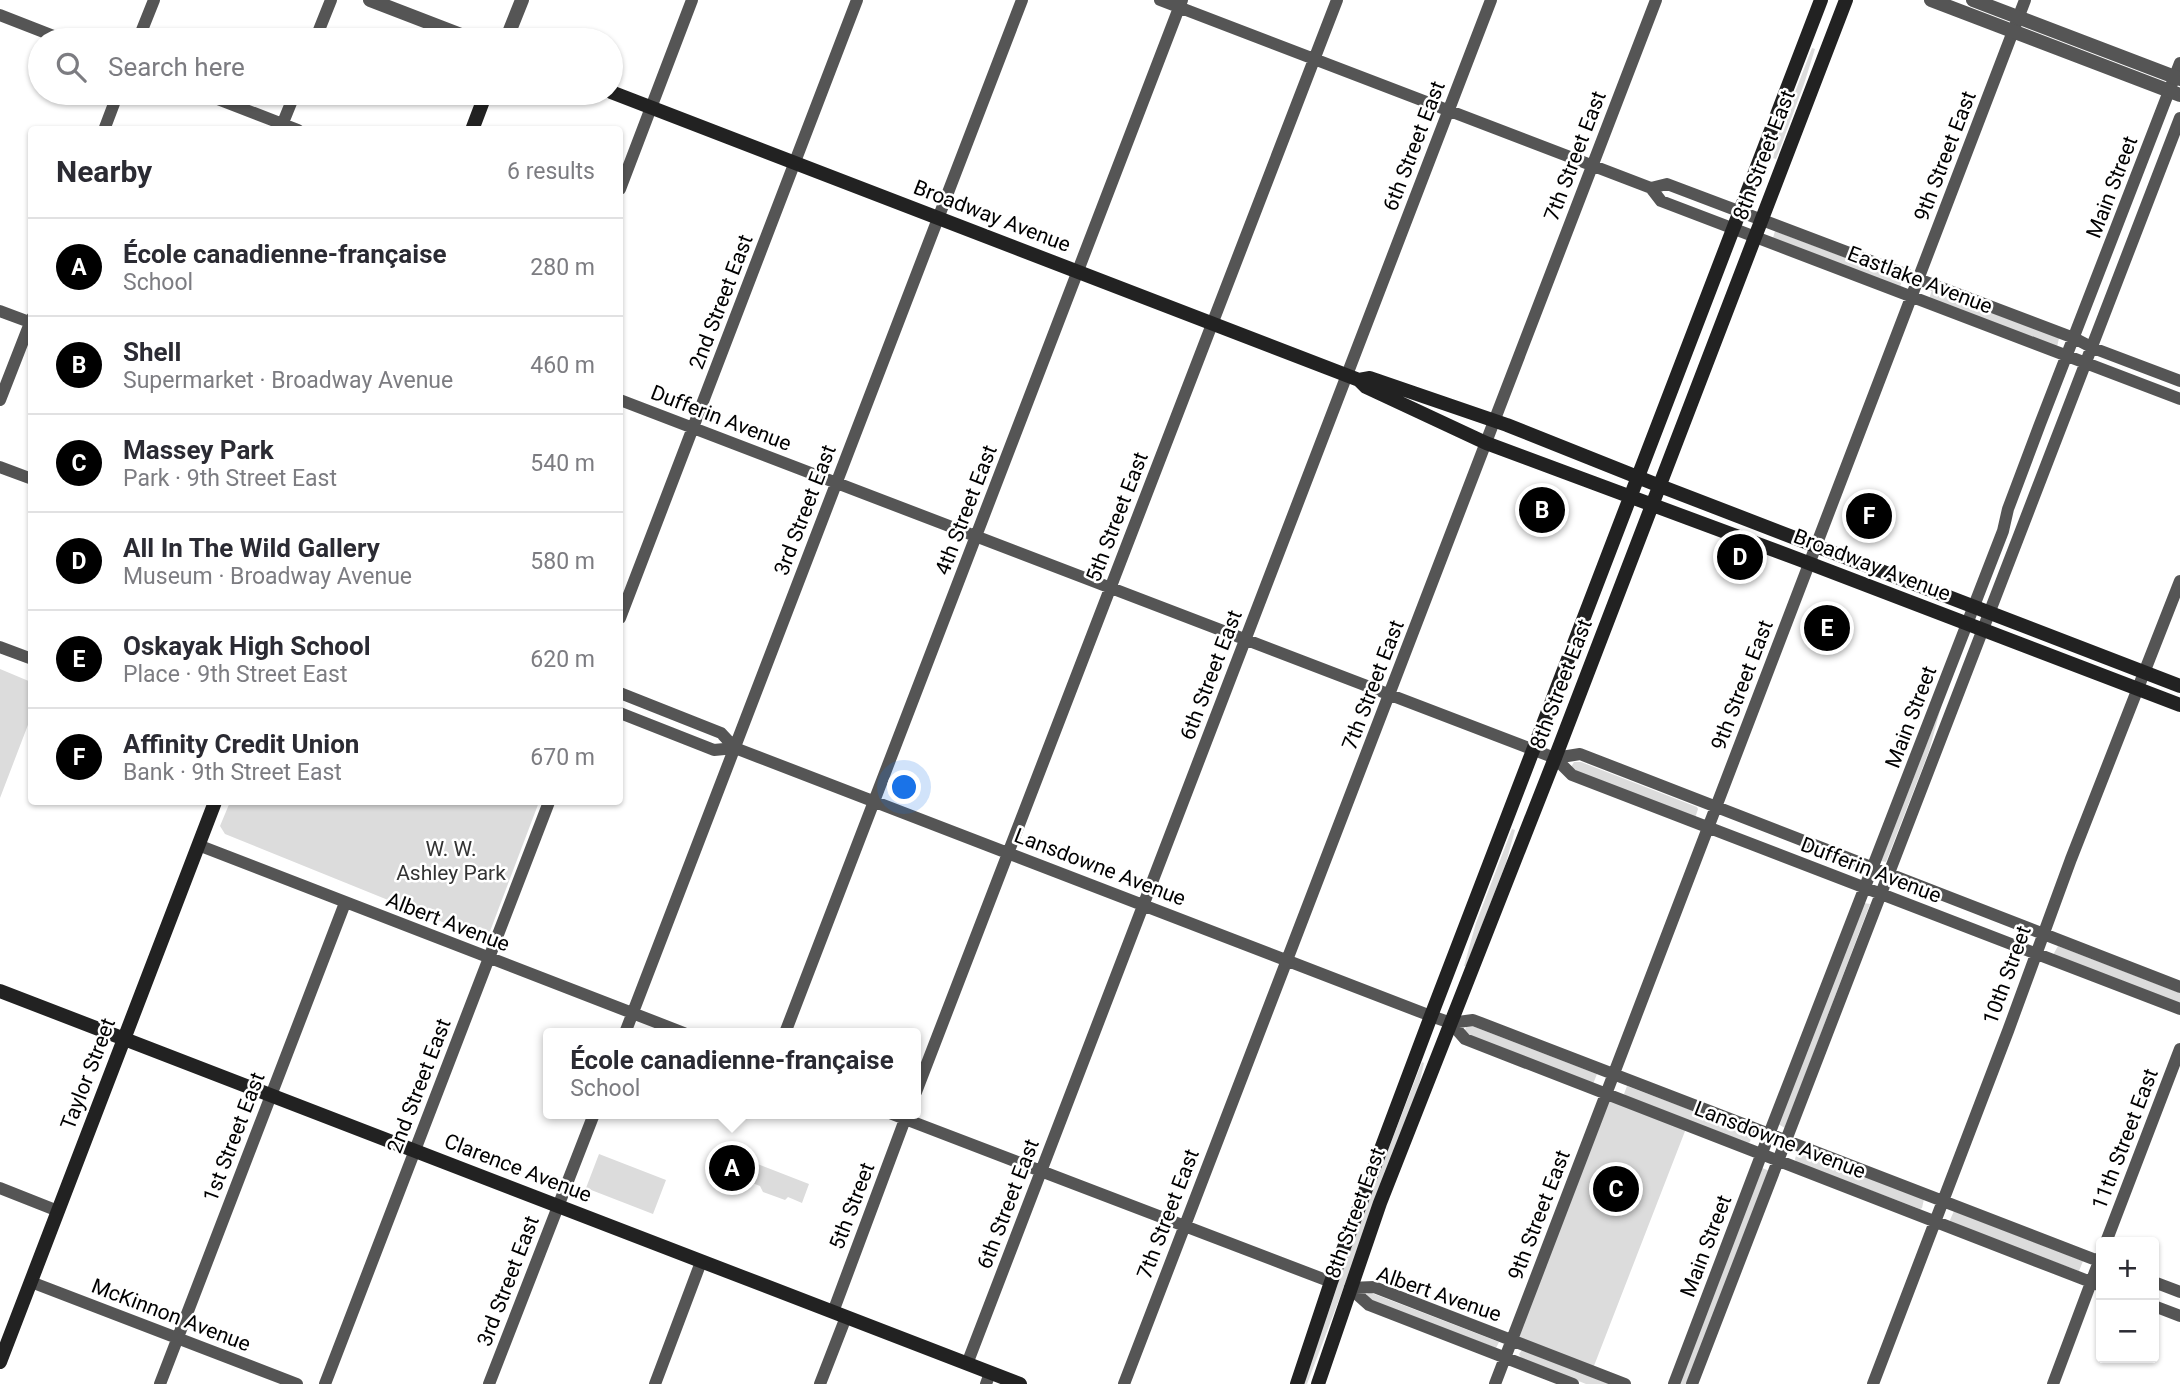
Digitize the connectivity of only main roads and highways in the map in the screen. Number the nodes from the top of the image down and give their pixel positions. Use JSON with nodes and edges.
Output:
{"nodes":[{"id":1,"x":1821,"y":0,"type":"edge"},
{"id":2,"x":1846,"y":0,"type":"edge"},
{"id":3,"x":623,"y":96,"type":"edge"},
{"id":4,"x":481,"y":105,"type":"edge"},
{"id":5,"x":474,"y":126,"type":"edge"},
{"id":6,"x":1353,"y":377,"type":"junction"},
{"id":7,"x":1638,"y":476,"type":"junction"},
{"id":8,"x":1660,"y":486,"type":"junction"},
{"id":9,"x":1631,"y":496,"type":"junction"},
{"id":10,"x":1653,"y":504,"type":"junction"},
{"id":11,"x":2180,"y":686,"type":"edge"},
{"id":12,"x":2180,"y":705,"type":"edge"},
{"id":13,"x":214,"y":805,"type":"edge"},
{"id":14,"x":0,"y":991,"type":"edge"},
{"id":15,"x":123,"y":1040,"type":"junction"},
{"id":16,"x":0,"y":1363,"type":"edge"},
{"id":17,"x":988,"y":1378,"type":"edge"},
{"id":18,"x":1020,"y":1384,"type":"edge"},
{"id":19,"x":1297,"y":1384,"type":"edge"},
{"id":20,"x":1318,"y":1384,"type":"edge"}],
"edges":[{"from":1,"to":7,"type":"main road","name":"8th Street East"},
{"from":2,"to":8,"type":"main road","name":"8th Street East"},
{"from":3,"to":6,"type":"main road","name":"Broadway Avenue"},
{"from":4,"to":5,"type":"main road"},
{"from":6,"to":7,"type":"main road","name":"Broadway Avenue"},
{"from":6,"to":9,"type":"main road","name":"Broadway Avenue"},
{"from":7,"to":8,"type":"main road","name":"Broadway Avenue"},
{"from":7,"to":9,"type":"main road","name":"8th Street East"},
{"from":8,"to":10,"type":"main road","name":"8th Street East"},
{"from":8,"to":11,"type":"main road","name":"Broadway Avenue"},
{"from":9,"to":10,"type":"main road","name":"Broadway Avenue"},
{"from":9,"to":19,"type":"main road","name":"8th Street East"},
{"from":10,"to":12,"type":"main road","name":"Broadway Avenue"},
{"from":10,"to":20,"type":"main road","name":"8th Street East"},
{"from":13,"to":15,"type":"main road","name":"Taylor Street"},
{"from":14,"to":15,"type":"main road","name":"Clarence Avenue"},
{"from":15,"to":16,"type":"main road","name":"Taylor Street"},
{"from":15,"to":17,"type":"main road","name":"Clarence Avenue"},
{"from":17,"to":18,"type":"main road","name":"Clarence Avenue"}]}
